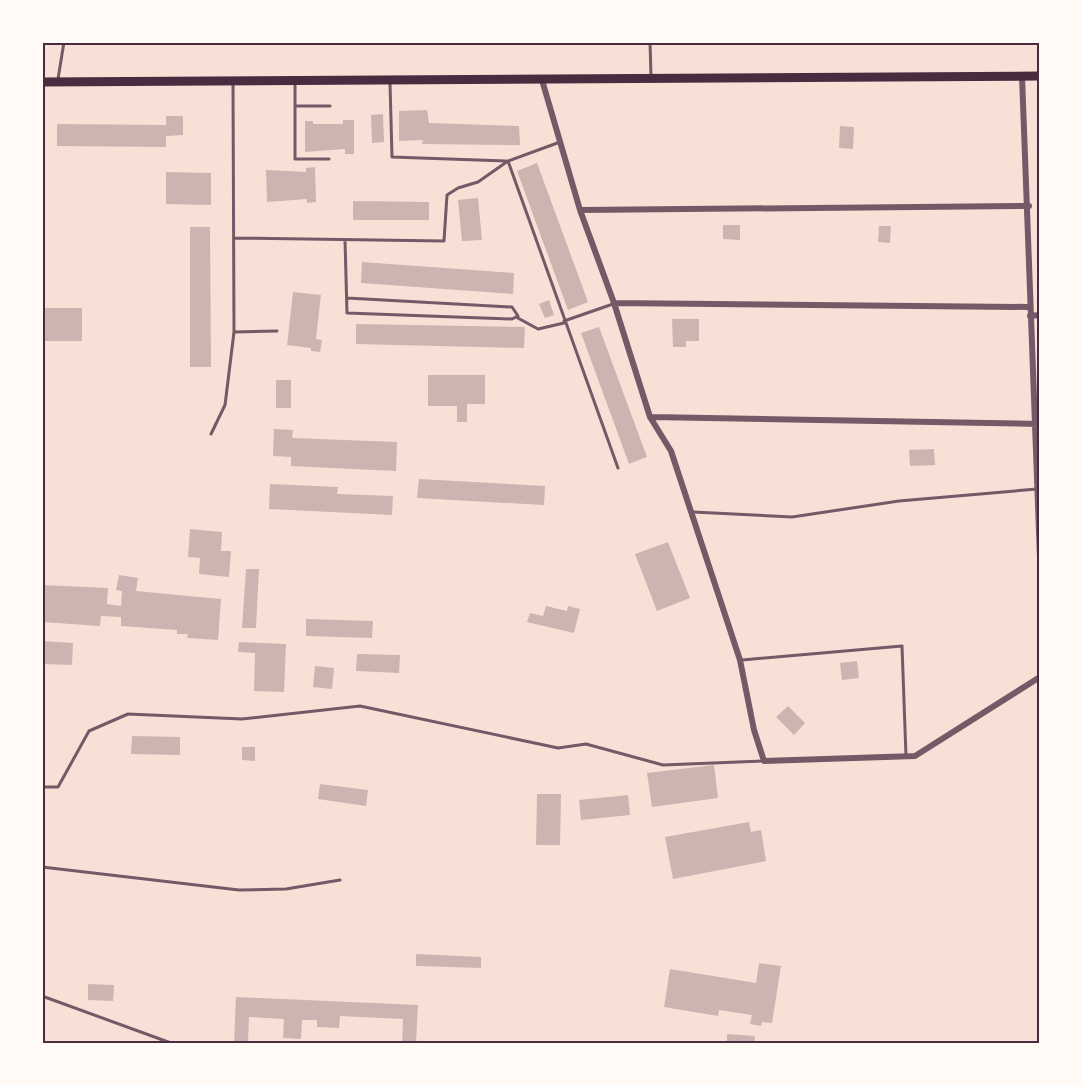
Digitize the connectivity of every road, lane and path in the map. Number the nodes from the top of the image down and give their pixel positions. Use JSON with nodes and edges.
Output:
{"nodes":[{"id":1,"x":64,"y":42,"type":"edge"},
{"id":2,"x":650,"y":42,"type":"edge"},
{"id":3,"x":1022,"y":76,"type":"junction"},
{"id":4,"x":1040,"y":76,"type":"edge"},
{"id":5,"x":651,"y":79,"type":"junction"},
{"id":6,"x":542,"y":80,"type":"junction"},
{"id":7,"x":234,"y":81,"type":"junction"},
{"id":8,"x":295,"y":81,"type":"junction"},
{"id":9,"x":390,"y":81,"type":"junction"},
{"id":10,"x":42,"y":82,"type":"edge"},
{"id":11,"x":57,"y":82,"type":"junction"},
{"id":12,"x":295,"y":106,"type":"junction"},
{"id":13,"x":330,"y":106,"type":"dead end"},
{"id":14,"x":560,"y":142,"type":"junction"},
{"id":15,"x":329,"y":159,"type":"dead end"},
{"id":16,"x":508,"y":161,"type":"junction"},
{"id":17,"x":1029,"y":206,"type":"junction"},
{"id":18,"x":580,"y":210,"type":"junction"},
{"id":19,"x":234,"y":238,"type":"junction"},
{"id":20,"x":345,"y":240,"type":"junction"},
{"id":21,"x":347,"y":298,"type":"junction"},
{"id":22,"x":614,"y":303,"type":"junction"},
{"id":23,"x":1029,"y":307,"type":"junction"},
{"id":24,"x":1040,"y":315,"type":"edge"},
{"id":25,"x":1030,"y":316,"type":"junction"},
{"id":26,"x":516,"y":317,"type":"junction"},
{"id":27,"x":564,"y":322,"type":"junction"},
{"id":28,"x":234,"y":332,"type":"junction"},
{"id":29,"x":277,"y":332,"type":"dead end"},
{"id":30,"x":650,"y":417,"type":"junction"},
{"id":31,"x":1037,"y":424,"type":"edge"},
{"id":32,"x":211,"y":434,"type":"dead end"},
{"id":33,"x":618,"y":468,"type":"dead end"},
{"id":34,"x":1037,"y":489,"type":"junction"},
{"id":35,"x":691,"y":512,"type":"junction"},
{"id":36,"x":1040,"y":538,"type":"edge"},
{"id":37,"x":1040,"y":558,"type":"edge"},
{"id":38,"x":740,"y":660,"type":"junction"},
{"id":39,"x":1040,"y":677,"type":"edge"},
{"id":40,"x":906,"y":756,"type":"junction"},
{"id":41,"x":764,"y":760,"type":"junction"},
{"id":42,"x":42,"y":787,"type":"edge"},
{"id":43,"x":42,"y":867,"type":"edge"},
{"id":44,"x":340,"y":880,"type":"dead end"},
{"id":45,"x":42,"y":996,"type":"edge"},
{"id":46,"x":171,"y":1043,"type":"edge"}],
"edges":[{"from":1,"to":11,"type":"lane"},
{"from":2,"to":5,"type":"lane"},
{"from":3,"to":4,"type":"main road"},
{"from":3,"to":5,"type":"main road"},
{"from":3,"to":17,"type":"street"},
{"from":5,"to":6,"type":"main road"},
{"from":6,"to":9,"type":"main road"},
{"from":6,"to":14,"type":"street"},
{"from":7,"to":8,"type":"main road"},
{"from":7,"to":11,"type":"main road"},
{"from":7,"to":19,"type":"lane"},
{"from":8,"to":9,"type":"main road"},
{"from":8,"to":12,"type":"lane"},
{"from":9,"to":16,"type":"lane"},
{"from":10,"to":11,"type":"main road"},
{"from":12,"to":13,"type":"lane"},
{"from":12,"to":15,"type":"lane"},
{"from":14,"to":16,"type":"lane"},
{"from":14,"to":18,"type":"street"},
{"from":16,"to":20,"type":"lane"},
{"from":16,"to":27,"type":"lane"},
{"from":17,"to":18,"type":"street"},
{"from":17,"to":23,"type":"street"},
{"from":18,"to":22,"type":"street"},
{"from":19,"to":20,"type":"lane"},
{"from":19,"to":28,"type":"lane"},
{"from":20,"to":21,"type":"lane"},
{"from":21,"to":26,"type":"lane"},
{"from":21,"to":26,"type":"lane"},
{"from":22,"to":23,"type":"street"},
{"from":22,"to":27,"type":"lane"},
{"from":22,"to":30,"type":"street"},
{"from":23,"to":25,"type":"street"},
{"from":24,"to":25,"type":"street"},
{"from":25,"to":31,"type":"street"},
{"from":26,"to":27,"type":"lane"},
{"from":27,"to":33,"type":"lane"},
{"from":28,"to":29,"type":"lane"},
{"from":28,"to":32,"type":"lane"},
{"from":30,"to":31,"type":"street"},
{"from":30,"to":35,"type":"street"},
{"from":31,"to":34,"type":"street"},
{"from":34,"to":35,"type":"lane"},
{"from":34,"to":36,"type":"street"},
{"from":35,"to":38,"type":"street"},
{"from":36,"to":37,"type":"street"},
{"from":38,"to":40,"type":"lane"},
{"from":38,"to":41,"type":"street"},
{"from":39,"to":40,"type":"street"},
{"from":40,"to":41,"type":"street"},
{"from":41,"to":42,"type":"lane"},
{"from":43,"to":44,"type":"lane"},
{"from":45,"to":46,"type":"lane"}]}
